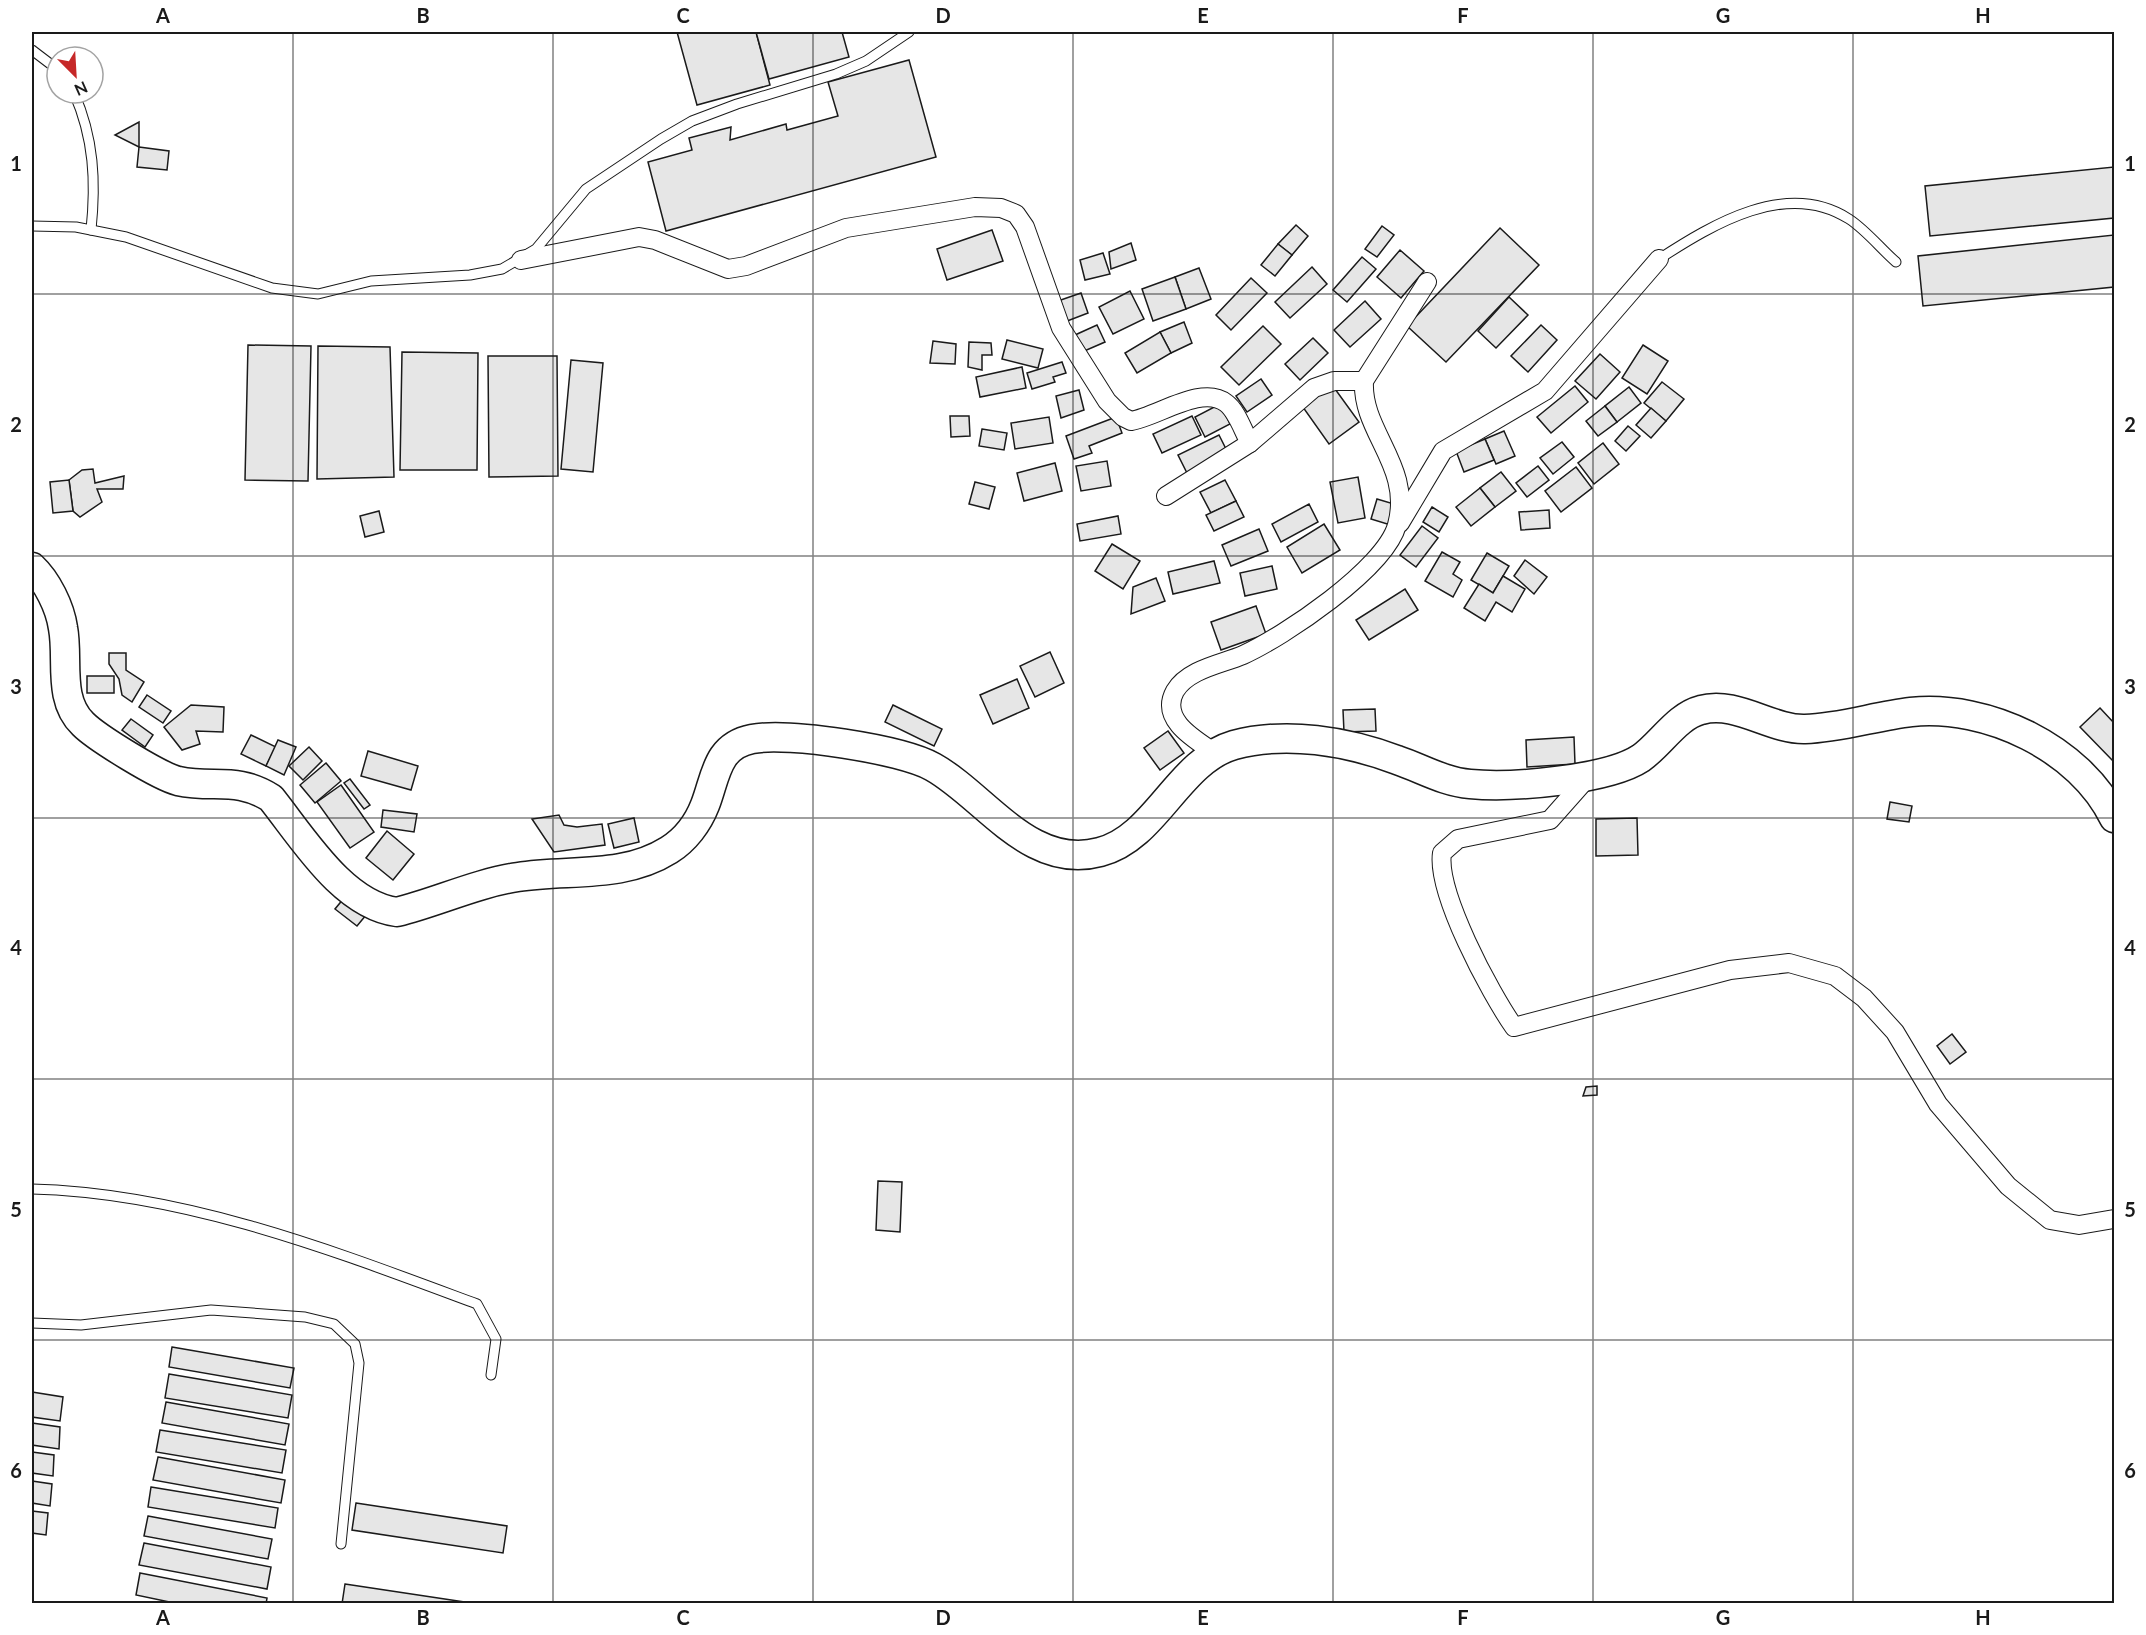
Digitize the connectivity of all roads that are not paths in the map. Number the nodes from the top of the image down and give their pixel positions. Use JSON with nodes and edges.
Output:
{"nodes":[{"id":1,"x":909,"y":32,"type":"edge"},
{"id":2,"x":32,"y":50,"type":"edge"},
{"id":3,"x":45,"y":60,"type":"edge"},
{"id":4,"x":80,"y":105,"type":"edge"},
{"id":5,"x":32,"y":226,"type":"edge"},
{"id":6,"x":91,"y":230,"type":"junction"},
{"id":7,"x":1659,"y":259,"type":"joint"},
{"id":8,"x":521,"y":260,"type":"junction"},
{"id":9,"x":1896,"y":262,"type":"dead end"},
{"id":10,"x":1427,"y":282,"type":"dead end"},
{"id":11,"x":1364,"y":381,"type":"junction"},
{"id":12,"x":1250,"y":443,"type":"junction"},
{"id":13,"x":1166,"y":496,"type":"dead end"},
{"id":14,"x":1397,"y":527,"type":"junction"},
{"id":15,"x":32,"y":567,"type":"edge"},
{"id":16,"x":1215,"y":753,"type":"junction"},
{"id":17,"x":1589,"y":776,"type":"junction"},
{"id":18,"x":2115,"y":818,"type":"edge"},
{"id":19,"x":32,"y":1189,"type":"edge"},
{"id":20,"x":2115,"y":1220,"type":"edge"},
{"id":21,"x":32,"y":1323,"type":"edge"},
{"id":22,"x":491,"y":1375,"type":"dead end"},
{"id":23,"x":341,"y":1544,"type":"dead end"}],
"edges":[{"from":1,"to":8,"type":"lane"},
{"from":2,"to":3,"type":"lane"},
{"from":4,"to":6,"type":"lane"},
{"from":5,"to":6,"type":"lane"},
{"from":6,"to":8,"type":"lane"},
{"from":7,"to":9,"type":"lane"},
{"from":7,"to":14,"type":"street"},
{"from":8,"to":12,"type":"street"},
{"from":10,"to":11,"type":"street"},
{"from":11,"to":12,"type":"street"},
{"from":11,"to":14,"type":"street"},
{"from":12,"to":13,"type":"street"},
{"from":14,"to":16,"type":"street"},
{"from":15,"to":16,"type":"main road"},
{"from":16,"to":17,"type":"main road"},
{"from":17,"to":18,"type":"main road"},
{"from":17,"to":20,"type":"street"},
{"from":19,"to":22,"type":"lane"},
{"from":21,"to":23,"type":"lane"}]}
